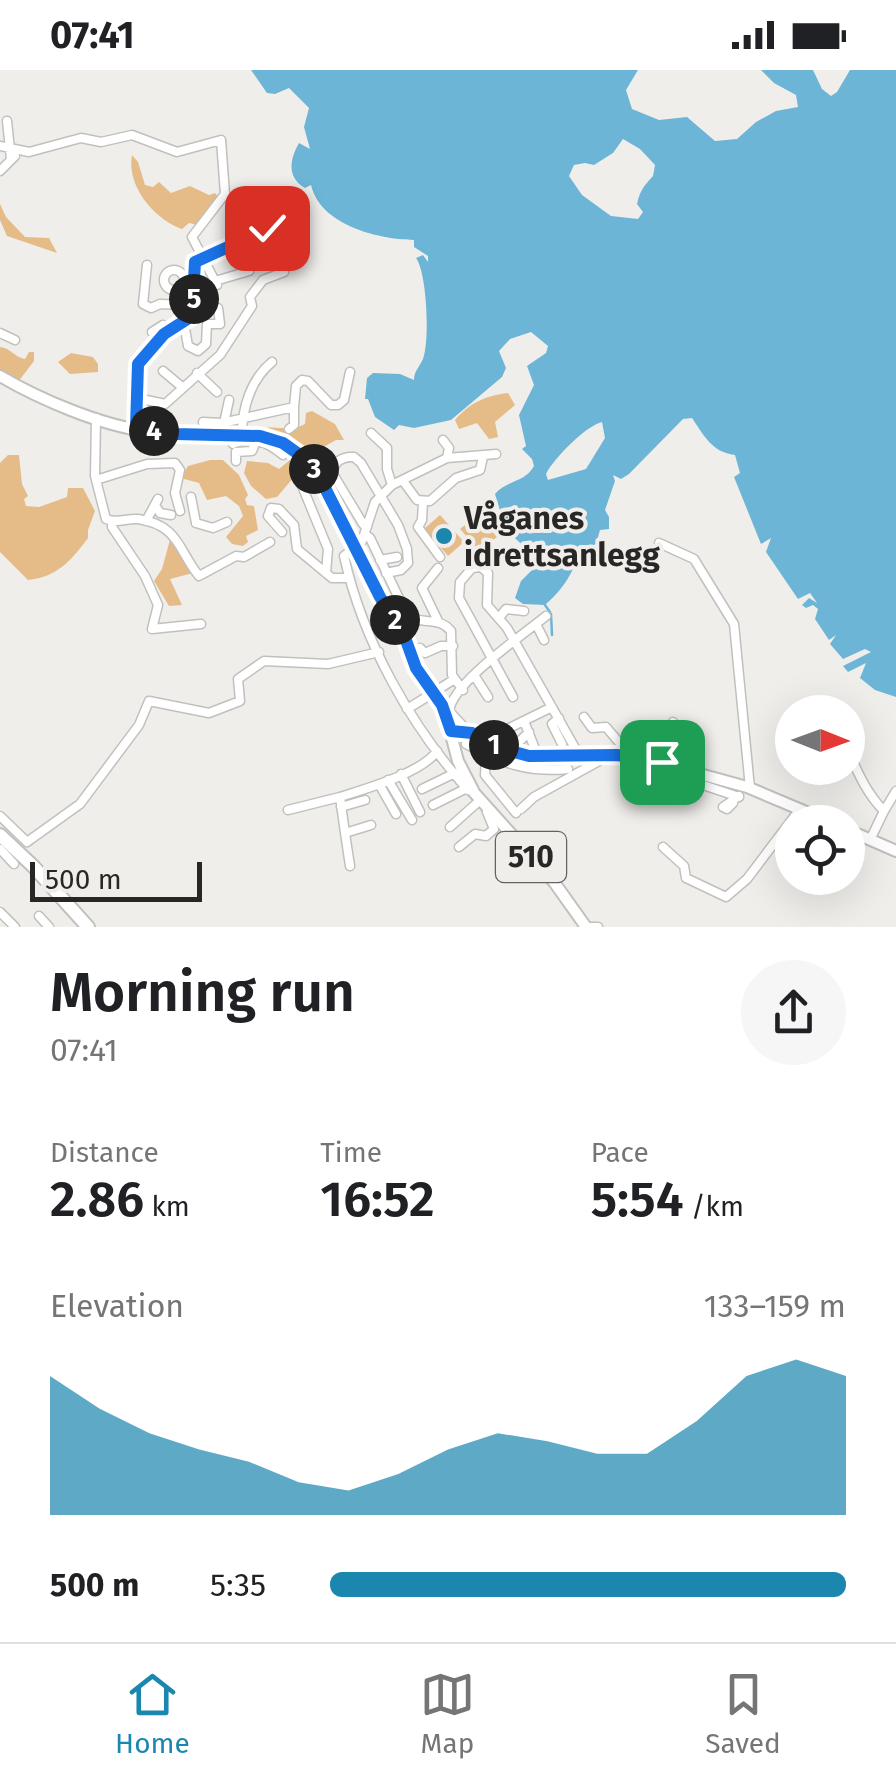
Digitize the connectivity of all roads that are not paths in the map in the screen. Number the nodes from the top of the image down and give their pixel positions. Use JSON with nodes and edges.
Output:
{"nodes":[{"id":1,"x":7,"y":121,"type":"dead end"},
{"id":2,"x":0,"y":146,"type":"edge"},
{"id":3,"x":15,"y":154,"type":"junction"},
{"id":4,"x":0,"y":170,"type":"edge"},
{"id":5,"x":280,"y":210,"type":"dead end"},
{"id":6,"x":263,"y":223,"type":"junction"},
{"id":7,"x":280,"y":241,"type":"dead end"},
{"id":8,"x":205,"y":256,"type":"junction"},
{"id":9,"x":147,"y":265,"type":"dead end"},
{"id":10,"x":250,"y":271,"type":"dead end"},
{"id":11,"x":284,"y":272,"type":"dead end"},
{"id":12,"x":194,"y":305,"type":"junction"},
{"id":13,"x":184,"y":323,"type":"junction"},
{"id":14,"x":166,"y":326,"type":"junction"},
{"id":15,"x":0,"y":333,"type":"edge"},
{"id":16,"x":152,"y":333,"type":"dead end"},
{"id":17,"x":234,"y":336,"type":"junction"},
{"id":18,"x":248,"y":339,"type":"dead end"},
{"id":19,"x":15,"y":340,"type":"dead end"},
{"id":20,"x":272,"y":362,"type":"dead end"},
{"id":21,"x":163,"y":371,"type":"dead end"},
{"id":22,"x":350,"y":372,"type":"dead end"},
{"id":23,"x":196,"y":373,"type":"junction"},
{"id":24,"x":0,"y":376,"type":"edge"},
{"id":25,"x":182,"y":386,"type":"junction"},
{"id":26,"x":217,"y":392,"type":"dead end"},
{"id":27,"x":136,"y":398,"type":"junction"},
{"id":28,"x":229,"y":400,"type":"dead end"},
{"id":29,"x":294,"y":408,"type":"junction"},
{"id":30,"x":242,"y":418,"type":"junction"},
{"id":31,"x":98,"y":419,"type":"junction"},
{"id":32,"x":202,"y":422,"type":"dead end"},
{"id":33,"x":224,"y":423,"type":"junction"},
{"id":34,"x":135,"y":425,"type":"junction"},
{"id":35,"x":289,"y":428,"type":"dead end"},
{"id":36,"x":371,"y":433,"type":"dead end"},
{"id":37,"x":233,"y":434,"type":"junction"},
{"id":38,"x":443,"y":440,"type":"dead end"},
{"id":39,"x":256,"y":441,"type":"junction"},
{"id":40,"x":496,"y":454,"type":"dead end"},
{"id":41,"x":283,"y":455,"type":"dead end"},
{"id":42,"x":483,"y":457,"type":"junction"},
{"id":43,"x":447,"y":458,"type":"junction"},
{"id":44,"x":236,"y":461,"type":"dead end"},
{"id":45,"x":96,"y":480,"type":"junction"},
{"id":46,"x":300,"y":481,"type":"dead end"},
{"id":47,"x":403,"y":481,"type":"junction"},
{"id":48,"x":392,"y":485,"type":"junction"},
{"id":49,"x":191,"y":496,"type":"dead end"},
{"id":50,"x":380,"y":496,"type":"junction"},
{"id":51,"x":423,"y":502,"type":"junction"},
{"id":52,"x":112,"y":522,"type":"junction"},
{"id":53,"x":146,"y":522,"type":"junction"},
{"id":54,"x":227,"y":522,"type":"dead end"},
{"id":55,"x":196,"y":523,"type":"junction"},
{"id":56,"x":367,"y":531,"type":"junction"},
{"id":57,"x":282,"y":532,"type":"dead end"},
{"id":58,"x":178,"y":540,"type":"junction"},
{"id":59,"x":270,"y":542,"type":"dead end"},
{"id":60,"x":660,"y":543,"type":"dead end"},
{"id":61,"x":356,"y":547,"type":"junction"},
{"id":62,"x":440,"y":557,"type":"dead end"},
{"id":63,"x":397,"y":558,"type":"dead end"},
{"id":64,"x":380,"y":560,"type":"junction"},
{"id":65,"x":438,"y":568,"type":"dead end"},
{"id":66,"x":386,"y":573,"type":"junction"},
{"id":67,"x":326,"y":574,"type":"junction"},
{"id":68,"x":349,"y":578,"type":"junction"},
{"id":69,"x":524,"y":610,"type":"dead end"},
{"id":70,"x":546,"y":616,"type":"dead end"},
{"id":71,"x":499,"y":618,"type":"junction"},
{"id":72,"x":438,"y":621,"type":"junction"},
{"id":73,"x":201,"y":624,"type":"dead end"},
{"id":74,"x":536,"y":624,"type":"junction"},
{"id":75,"x":544,"y":640,"type":"dead end"},
{"id":76,"x":513,"y":641,"type":"junction"},
{"id":77,"x":452,"y":646,"type":"junction"},
{"id":78,"x":420,"y":648,"type":"dead end"},
{"id":79,"x":378,"y":652,"type":"junction"},
{"id":80,"x":492,"y":658,"type":"junction"},
{"id":81,"x":474,"y":676,"type":"junction"},
{"id":82,"x":454,"y":680,"type":"junction"},
{"id":83,"x":463,"y":690,"type":"junction"},
{"id":84,"x":431,"y":692,"type":"junction"},
{"id":85,"x":488,"y":697,"type":"dead end"},
{"id":86,"x":512,"y":697,"type":"dead end"},
{"id":87,"x":552,"y":707,"type":"junction"},
{"id":88,"x":407,"y":710,"type":"junction"},
{"id":89,"x":596,"y":711,"type":"dead end"},
{"id":90,"x":559,"y":718,"type":"junction"},
{"id":91,"x":524,"y":721,"type":"junction"},
{"id":92,"x":673,"y":722,"type":"dead end"},
{"id":93,"x":456,"y":732,"type":"junction"},
{"id":94,"x":529,"y":732,"type":"junction"},
{"id":95,"x":496,"y":735,"type":"dead end"},
{"id":96,"x":466,"y":744,"type":"dead end"},
{"id":97,"x":562,"y":744,"type":"dead end"},
{"id":98,"x":516,"y":745,"type":"dead end"},
{"id":99,"x":694,"y":745,"type":"dead end"},
{"id":100,"x":536,"y":749,"type":"dead end"},
{"id":101,"x":624,"y":751,"type":"junction"},
{"id":102,"x":448,"y":752,"type":"junction"},
{"id":103,"x":592,"y":752,"type":"dead end"},
{"id":104,"x":486,"y":756,"type":"junction"},
{"id":105,"x":569,"y":762,"type":"junction"},
{"id":106,"x":600,"y":762,"type":"dead end"},
{"id":107,"x":658,"y":762,"type":"junction"},
{"id":108,"x":694,"y":772,"type":"junction"},
{"id":109,"x":455,"y":773,"type":"junction"},
{"id":110,"x":401,"y":774,"type":"junction"},
{"id":111,"x":384,"y":782,"type":"junction"},
{"id":112,"x":631,"y":782,"type":"dead end"},
{"id":113,"x":864,"y":785,"type":"edge"},
{"id":114,"x":422,"y":789,"type":"dead end"},
{"id":115,"x":470,"y":789,"type":"junction"},
{"id":116,"x":896,"y":791,"type":"edge"},
{"id":117,"x":742,"y":792,"type":"junction"},
{"id":118,"x":365,"y":800,"type":"dead end"},
{"id":119,"x":341,"y":802,"type":"junction"},
{"id":120,"x":478,"y":802,"type":"junction"},
{"id":121,"x":434,"y":805,"type":"dead end"},
{"id":122,"x":784,"y":805,"type":"edge"},
{"id":123,"x":288,"y":810,"type":"dead end"},
{"id":124,"x":884,"y":811,"type":"junction"},
{"id":125,"x":420,"y":812,"type":"dead end"},
{"id":126,"x":396,"y":814,"type":"dead end"},
{"id":127,"x":0,"y":816,"type":"edge"},
{"id":128,"x":412,"y":820,"type":"dead end"},
{"id":129,"x":371,"y":826,"type":"dead end"},
{"id":130,"x":450,"y":828,"type":"dead end"},
{"id":131,"x":346,"y":832,"type":"junction"},
{"id":132,"x":0,"y":837,"type":"edge"},
{"id":133,"x":865,"y":838,"type":"edge"},
{"id":134,"x":870,"y":840,"type":"junction"},
{"id":135,"x":775,"y":842,"type":"edge"},
{"id":136,"x":459,"y":847,"type":"dead end"},
{"id":137,"x":663,"y":847,"type":"dead end"},
{"id":138,"x":0,"y":849,"type":"edge"},
{"id":139,"x":896,"y":851,"type":"edge"},
{"id":140,"x":8,"y":861,"type":"dead end"},
{"id":141,"x":350,"y":866,"type":"dead end"},
{"id":142,"x":0,"y":913,"type":"edge"},
{"id":143,"x":39,"y":916,"type":"dead end"},
{"id":144,"x":14,"y":927,"type":"edge"},
{"id":145,"x":49,"y":927,"type":"edge"},
{"id":146,"x":86,"y":927,"type":"edge"},
{"id":147,"x":586,"y":927,"type":"edge"},
{"id":148,"x":598,"y":927,"type":"edge"}],
"edges":[{"from":1,"to":3,"type":"street"},
{"from":2,"to":3,"type":"street"},
{"from":3,"to":4,"type":"street"},
{"from":3,"to":8,"type":"street"},
{"from":5,"to":6,"type":"street"},
{"from":6,"to":7,"type":"street"},
{"from":6,"to":8,"type":"street"},
{"from":8,"to":10,"type":"street"},
{"from":8,"to":12,"type":"street"},
{"from":9,"to":12,"type":"street"},
{"from":11,"to":17,"type":"street"},
{"from":12,"to":13,"type":"street"},
{"from":12,"to":13,"type":"street"},
{"from":13,"to":14,"type":"street"},
{"from":14,"to":16,"type":"street"},
{"from":14,"to":27,"type":"street"},
{"from":15,"to":19,"type":"street"},
{"from":17,"to":18,"type":"street"},
{"from":17,"to":23,"type":"street"},
{"from":20,"to":30,"type":"street"},
{"from":21,"to":25,"type":"street"},
{"from":22,"to":29,"type":"street"},
{"from":23,"to":25,"type":"street"},
{"from":23,"to":26,"type":"street"},
{"from":24,"to":31,"type":"main road","number":"510"},
{"from":25,"to":27,"type":"street"},
{"from":27,"to":34,"type":"street"},
{"from":28,"to":33,"type":"street"},
{"from":29,"to":30,"type":"street"},
{"from":29,"to":35,"type":"street"},
{"from":30,"to":33,"type":"street"},
{"from":30,"to":37,"type":"street"},
{"from":31,"to":34,"type":"main road","number":"510"},
{"from":31,"to":45,"type":"street"},
{"from":32,"to":33,"type":"street"},
{"from":34,"to":37,"type":"main road","number":"510"},
{"from":36,"to":48,"type":"street"},
{"from":37,"to":39,"type":"street"},
{"from":37,"to":61,"type":"main road","number":"510"},
{"from":38,"to":43,"type":"street"},
{"from":39,"to":41,"type":"street"},
{"from":39,"to":44,"type":"street"},
{"from":40,"to":42,"type":"street"},
{"from":42,"to":43,"type":"street"},
{"from":42,"to":51,"type":"street"},
{"from":43,"to":47,"type":"street"},
{"from":45,"to":52,"type":"street"},
{"from":45,"to":53,"type":"street"},
{"from":46,"to":67,"type":"street"},
{"from":47,"to":48,"type":"street"},
{"from":47,"to":51,"type":"street"},
{"from":48,"to":50,"type":"street"},
{"from":49,"to":55,"type":"street"},
{"from":50,"to":56,"type":"street"},
{"from":50,"to":56,"type":"street"},
{"from":50,"to":66,"type":"street"},
{"from":51,"to":62,"type":"street"},
{"from":52,"to":53,"type":"street"},
{"from":52,"to":73,"type":"street"},
{"from":53,"to":58,"type":"street"},
{"from":54,"to":55,"type":"street"},
{"from":55,"to":58,"type":"street"},
{"from":56,"to":61,"type":"street"},
{"from":56,"to":64,"type":"street"},
{"from":57,"to":67,"type":"street"},
{"from":58,"to":59,"type":"street"},
{"from":60,"to":117,"type":"street"},
{"from":61,"to":68,"type":"street"},
{"from":61,"to":84,"type":"main road","number":"510"},
{"from":63,"to":64,"type":"street"},
{"from":64,"to":66,"type":"street"},
{"from":65,"to":72,"type":"street"},
{"from":66,"to":72,"type":"street"},
{"from":67,"to":68,"type":"street"},
{"from":68,"to":79,"type":"street"},
{"from":69,"to":71,"type":"street"},
{"from":70,"to":74,"type":"street"},
{"from":71,"to":76,"type":"street"},
{"from":71,"to":80,"type":"street"},
{"from":72,"to":77,"type":"street"},
{"from":74,"to":75,"type":"street"},
{"from":74,"to":76,"type":"street"},
{"from":76,"to":80,"type":"street"},
{"from":76,"to":87,"type":"street"},
{"from":77,"to":78,"type":"street"},
{"from":77,"to":82,"type":"street"},
{"from":79,"to":88,"type":"street"},
{"from":79,"to":127,"type":"street"},
{"from":80,"to":81,"type":"street"},
{"from":80,"to":86,"type":"street"},
{"from":81,"to":83,"type":"street"},
{"from":81,"to":85,"type":"street"},
{"from":82,"to":83,"type":"street"},
{"from":82,"to":84,"type":"street"},
{"from":83,"to":93,"type":"street"},
{"from":84,"to":88,"type":"street"},
{"from":84,"to":93,"type":"main road","number":"510"},
{"from":87,"to":90,"type":"street"},
{"from":87,"to":91,"type":"street"},
{"from":88,"to":102,"type":"street"},
{"from":89,"to":101,"type":"street"},
{"from":90,"to":97,"type":"street"},
{"from":90,"to":105,"type":"street"},
{"from":91,"to":94,"type":"street"},
{"from":91,"to":95,"type":"street"},
{"from":92,"to":107,"type":"street"},
{"from":93,"to":102,"type":"main road","number":"510"},
{"from":93,"to":105,"type":"main road"},
{"from":94,"to":98,"type":"street"},
{"from":94,"to":100,"type":"street"},
{"from":96,"to":104,"type":"street"},
{"from":99,"to":108,"type":"street"},
{"from":101,"to":103,"type":"street"},
{"from":101,"to":105,"type":"main road"},
{"from":101,"to":107,"type":"main road"},
{"from":102,"to":109,"type":"street"},
{"from":102,"to":110,"type":"street"},
{"from":102,"to":115,"type":"main road","number":"510"},
{"from":104,"to":105,"type":"street"},
{"from":104,"to":105,"type":"street"},
{"from":105,"to":106,"type":"street"},
{"from":107,"to":108,"type":"main road"},
{"from":107,"to":112,"type":"street"},
{"from":108,"to":117,"type":"main road"},
{"from":109,"to":114,"type":"street"},
{"from":109,"to":115,"type":"street"},
{"from":110,"to":111,"type":"street"},
{"from":110,"to":125,"type":"street"},
{"from":111,"to":119,"type":"street"},
{"from":111,"to":126,"type":"street"},
{"from":111,"to":128,"type":"street"},
{"from":113,"to":124,"type":"street"},
{"from":115,"to":120,"type":"street"},
{"from":115,"to":121,"type":"street"},
{"from":115,"to":147,"type":"main road","number":"510"},
{"from":116,"to":124,"type":"street"},
{"from":117,"to":122,"type":"main road"},
{"from":118,"to":119,"type":"street"},
{"from":119,"to":123,"type":"street"},
{"from":119,"to":131,"type":"street"},
{"from":120,"to":130,"type":"street"},
{"from":120,"to":136,"type":"street"},
{"from":124,"to":134,"type":"street"},
{"from":129,"to":131,"type":"street"},
{"from":131,"to":141,"type":"street"},
{"from":132,"to":146,"type":"highway"},
{"from":133,"to":134,"type":"main road"},
{"from":134,"to":139,"type":"main road"},
{"from":135,"to":137,"type":"street"},
{"from":138,"to":140,"type":"street"},
{"from":142,"to":144,"type":"street"},
{"from":143,"to":145,"type":"street"},
{"from":147,"to":148,"type":"street"}]}
